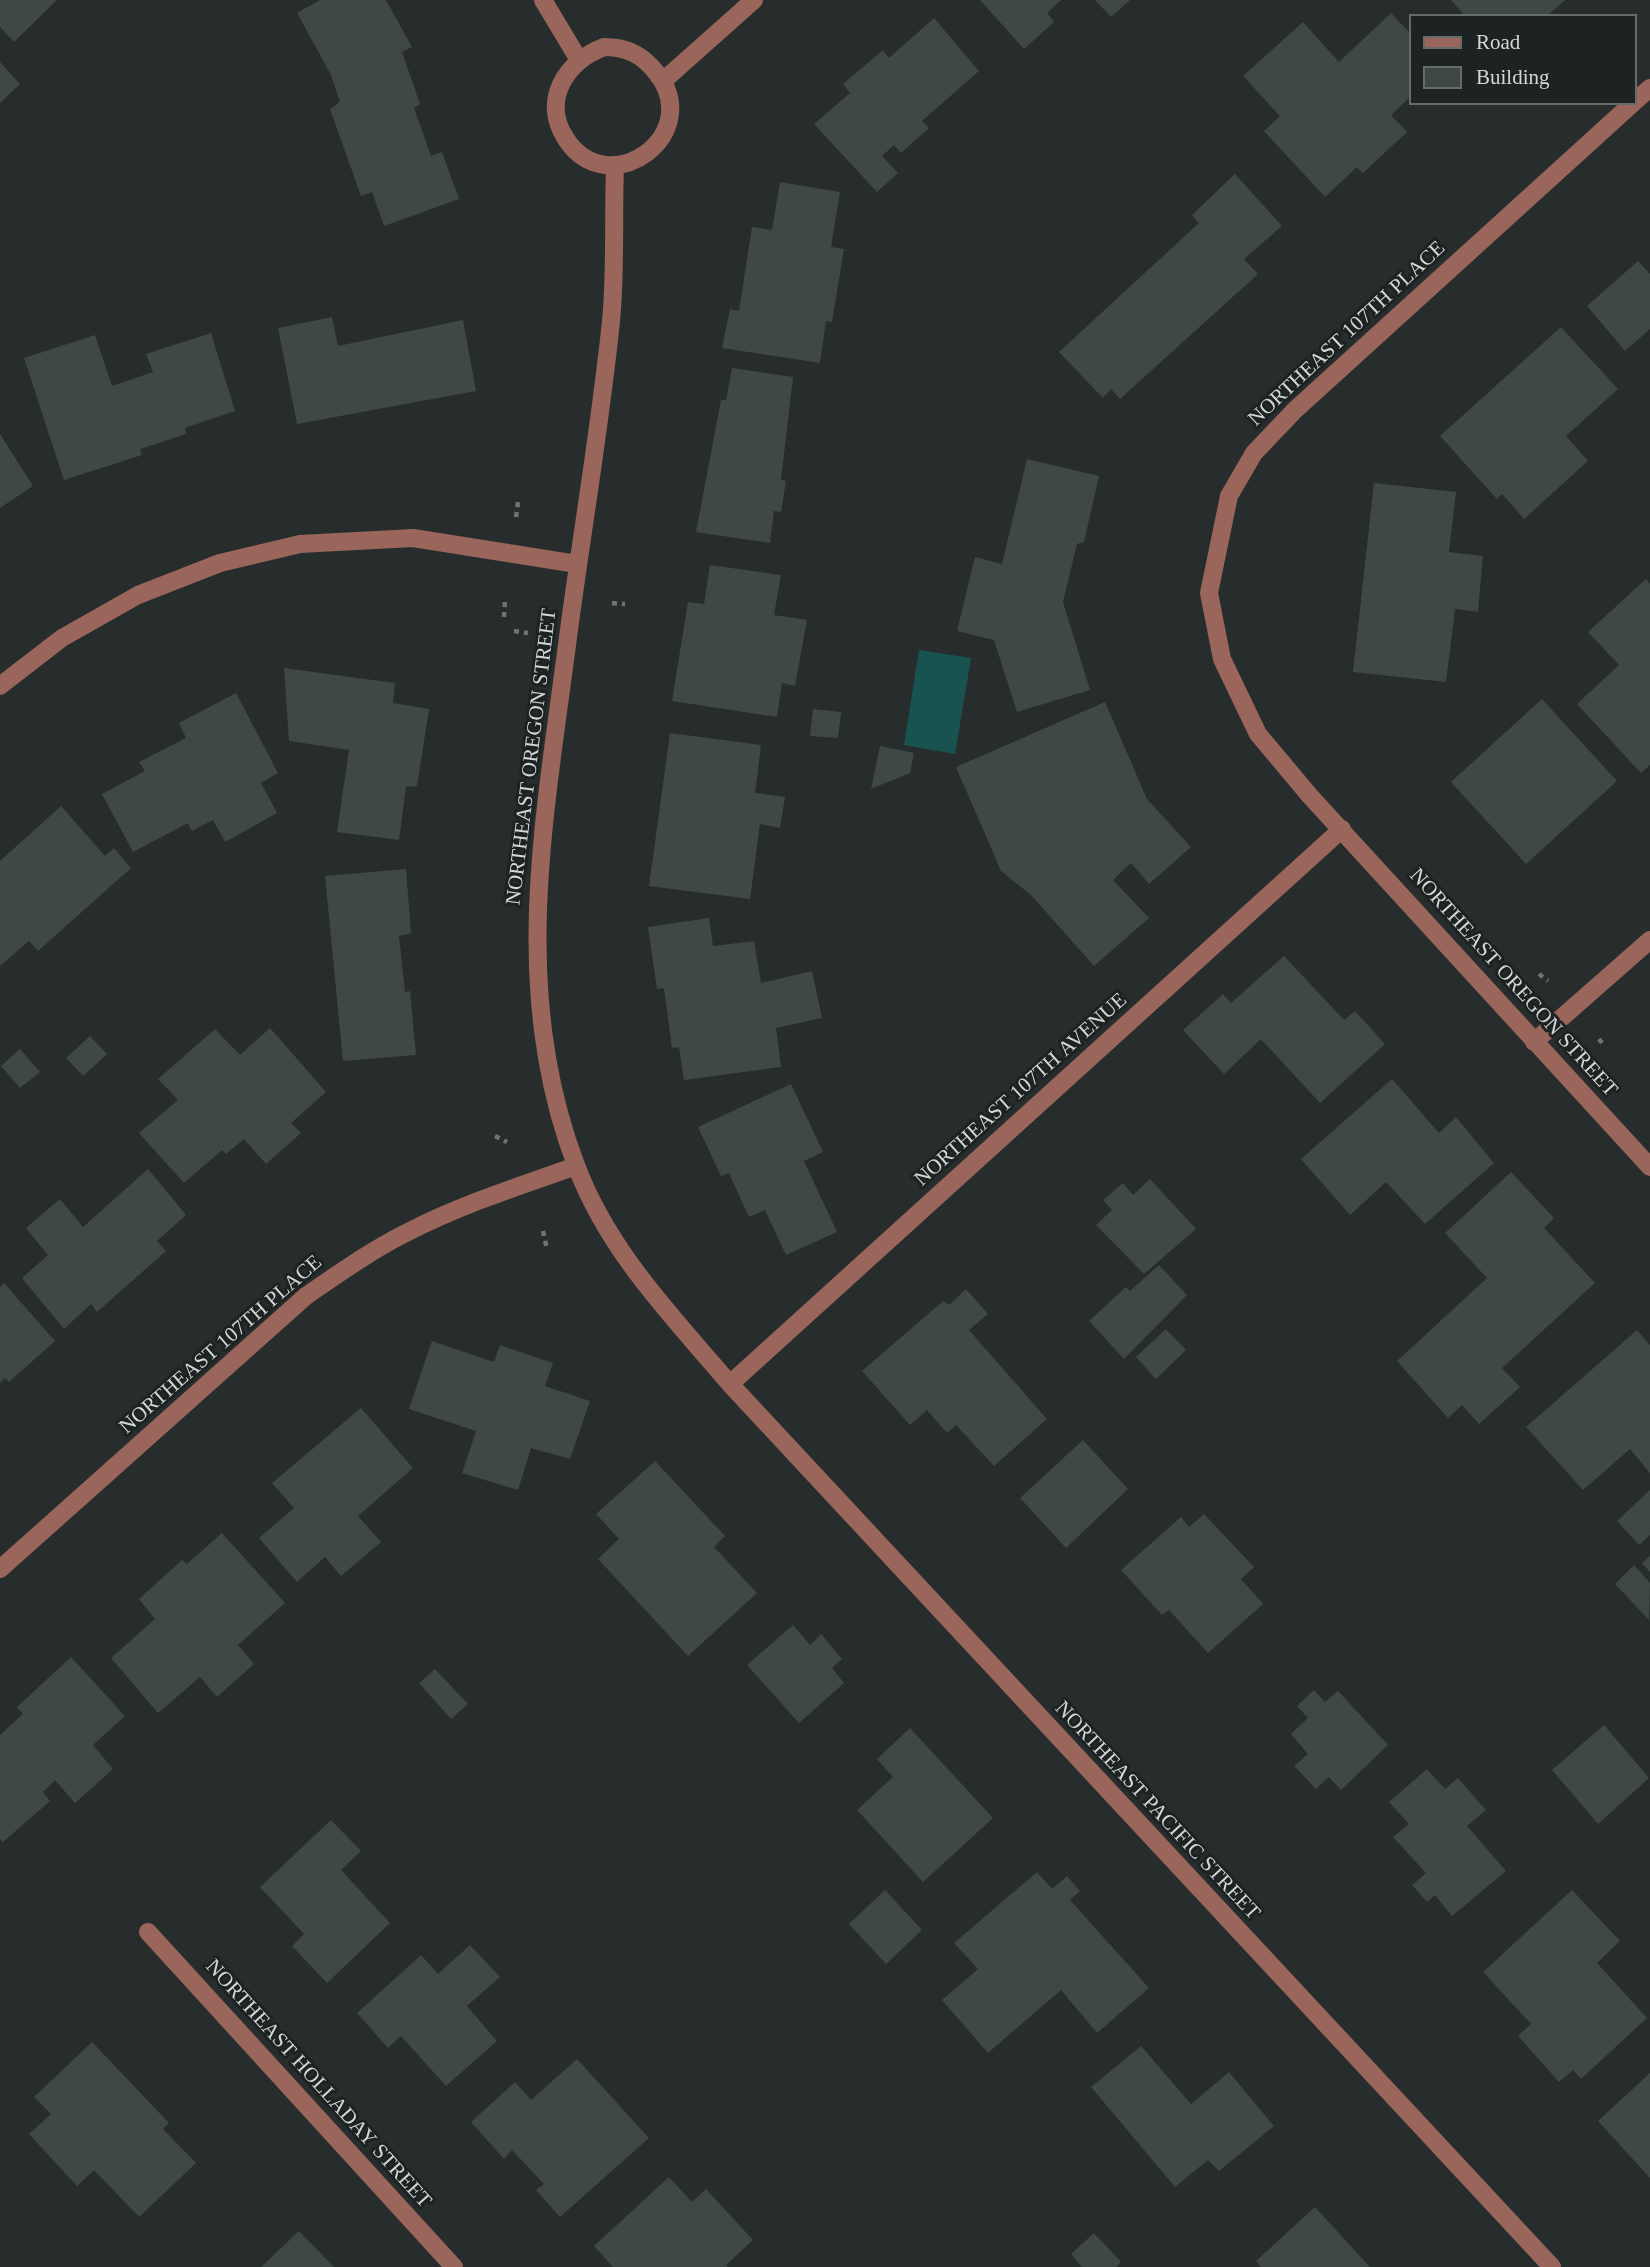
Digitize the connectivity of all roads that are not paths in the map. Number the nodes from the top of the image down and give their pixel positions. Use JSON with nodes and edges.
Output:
{"nodes":[{"id":1,"x":543,"y":0,"type":"edge"},
{"id":2,"x":754,"y":0,"type":"edge"},
{"id":3,"x":579,"y":60,"type":"junction"},
{"id":4,"x":663,"y":80,"type":"junction"},
{"id":5,"x":1650,"y":88,"type":"edge"},
{"id":6,"x":1636,"y":101,"type":"edge"},
{"id":7,"x":1632,"y":105,"type":"edge"},
{"id":8,"x":615,"y":167,"type":"junction"},
{"id":9,"x":577,"y":564,"type":"junction"},
{"id":10,"x":0,"y":686,"type":"edge"},
{"id":11,"x":1342,"y":829,"type":"junction"},
{"id":12,"x":1650,"y":940,"type":"edge"},
{"id":13,"x":1534,"y":1042,"type":"junction"},
{"id":14,"x":576,"y":1166,"type":"junction"},
{"id":15,"x":1650,"y":1167,"type":"edge"},
{"id":16,"x":730,"y":1384,"type":"junction"},
{"id":17,"x":0,"y":1569,"type":"edge"},
{"id":18,"x":148,"y":1932,"type":"dead end"},
{"id":19,"x":454,"y":2267,"type":"edge"},
{"id":20,"x":1552,"y":2267,"type":"edge"}],
"edges":[{"from":1,"to":3,"type":"street"},
{"from":2,"to":4,"type":"street"},
{"from":3,"to":4,"type":"street"},
{"from":3,"to":8,"type":"street"},
{"from":4,"to":8,"type":"street"},
{"from":5,"to":6,"type":"street","name":"NORTHEAST 107TH PLACE"},
{"from":7,"to":11,"type":"street","name":"NORTHEAST 107TH PLACE"},
{"from":8,"to":9,"type":"street","name":"NORTHEAST OREGON STREET"},
{"from":9,"to":10,"type":"street"},
{"from":9,"to":14,"type":"street","name":"NORTHEAST OREGON STREET"},
{"from":11,"to":13,"type":"street","name":"NORTHEAST OREGON STREET"},
{"from":11,"to":16,"type":"street","name":"NORTHEAST 107TH AVENUE"},
{"from":12,"to":13,"type":"street"},
{"from":13,"to":15,"type":"street","name":"NORTHEAST OREGON STREET"},
{"from":14,"to":16,"type":"street","name":"NORTHEAST OREGON STREET"},
{"from":14,"to":17,"type":"street","name":"NORTHEAST 107TH PLACE"},
{"from":16,"to":20,"type":"street","name":"NORTHEAST PACIFIC STREET"},
{"from":18,"to":19,"type":"street","name":"NORTHEAST HOLLADAY STREET"}]}
